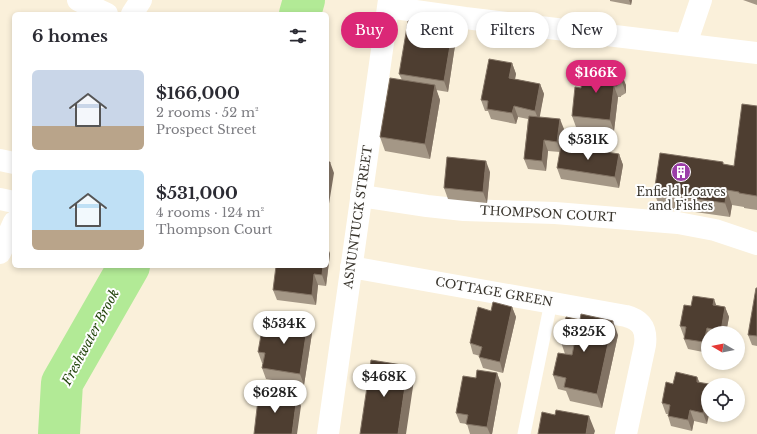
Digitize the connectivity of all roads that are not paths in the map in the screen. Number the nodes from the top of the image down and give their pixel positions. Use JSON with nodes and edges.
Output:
{"nodes":[{"id":1,"x":78,"y":0,"type":"edge"},
{"id":2,"x":141,"y":0,"type":"edge"},
{"id":3,"x":701,"y":0,"type":"edge"},
{"id":4,"x":388,"y":4,"type":"edge"},
{"id":5,"x":103,"y":12,"type":"edge"},
{"id":6,"x":133,"y":12,"type":"edge"},
{"id":7,"x":686,"y":44,"type":"junction"},
{"id":8,"x":757,"y":54,"type":"edge"},
{"id":9,"x":0,"y":160,"type":"edge"},
{"id":10,"x":12,"y":163,"type":"edge"},
{"id":11,"x":361,"y":196,"type":"junction"},
{"id":12,"x":0,"y":199,"type":"edge"},
{"id":13,"x":12,"y":202,"type":"edge"},
{"id":14,"x":12,"y":226,"type":"edge"},
{"id":15,"x":757,"y":244,"type":"edge"},
{"id":16,"x":0,"y":253,"type":"edge"},
{"id":17,"x":351,"y":267,"type":"junction"},
{"id":18,"x":551,"y":302,"type":"junction"},
{"id":19,"x":328,"y":434,"type":"edge"},
{"id":20,"x":524,"y":434,"type":"edge"},
{"id":21,"x":626,"y":434,"type":"edge"}],
"edges":[{"from":1,"to":5,"type":"street"},
{"from":2,"to":6,"type":"street"},
{"from":3,"to":7,"type":"street"},
{"from":4,"to":7,"type":"street"},
{"from":4,"to":11,"type":"street","name":"ASNUNTUCK STREET"},
{"from":7,"to":8,"type":"street"},
{"from":9,"to":10,"type":"street"},
{"from":11,"to":15,"type":"street","name":"THOMPSON COURT"},
{"from":11,"to":17,"type":"street","name":"ASNUNTUCK STREET"},
{"from":12,"to":13,"type":"street"},
{"from":14,"to":16,"type":"street"},
{"from":17,"to":18,"type":"street","name":"COTTAGE GREEN"},
{"from":17,"to":19,"type":"street","name":"ASNUNTUCK STREET"},
{"from":18,"to":20,"type":"lane"},
{"from":18,"to":21,"type":"street","name":"COTTAGE GREEN"}]}
